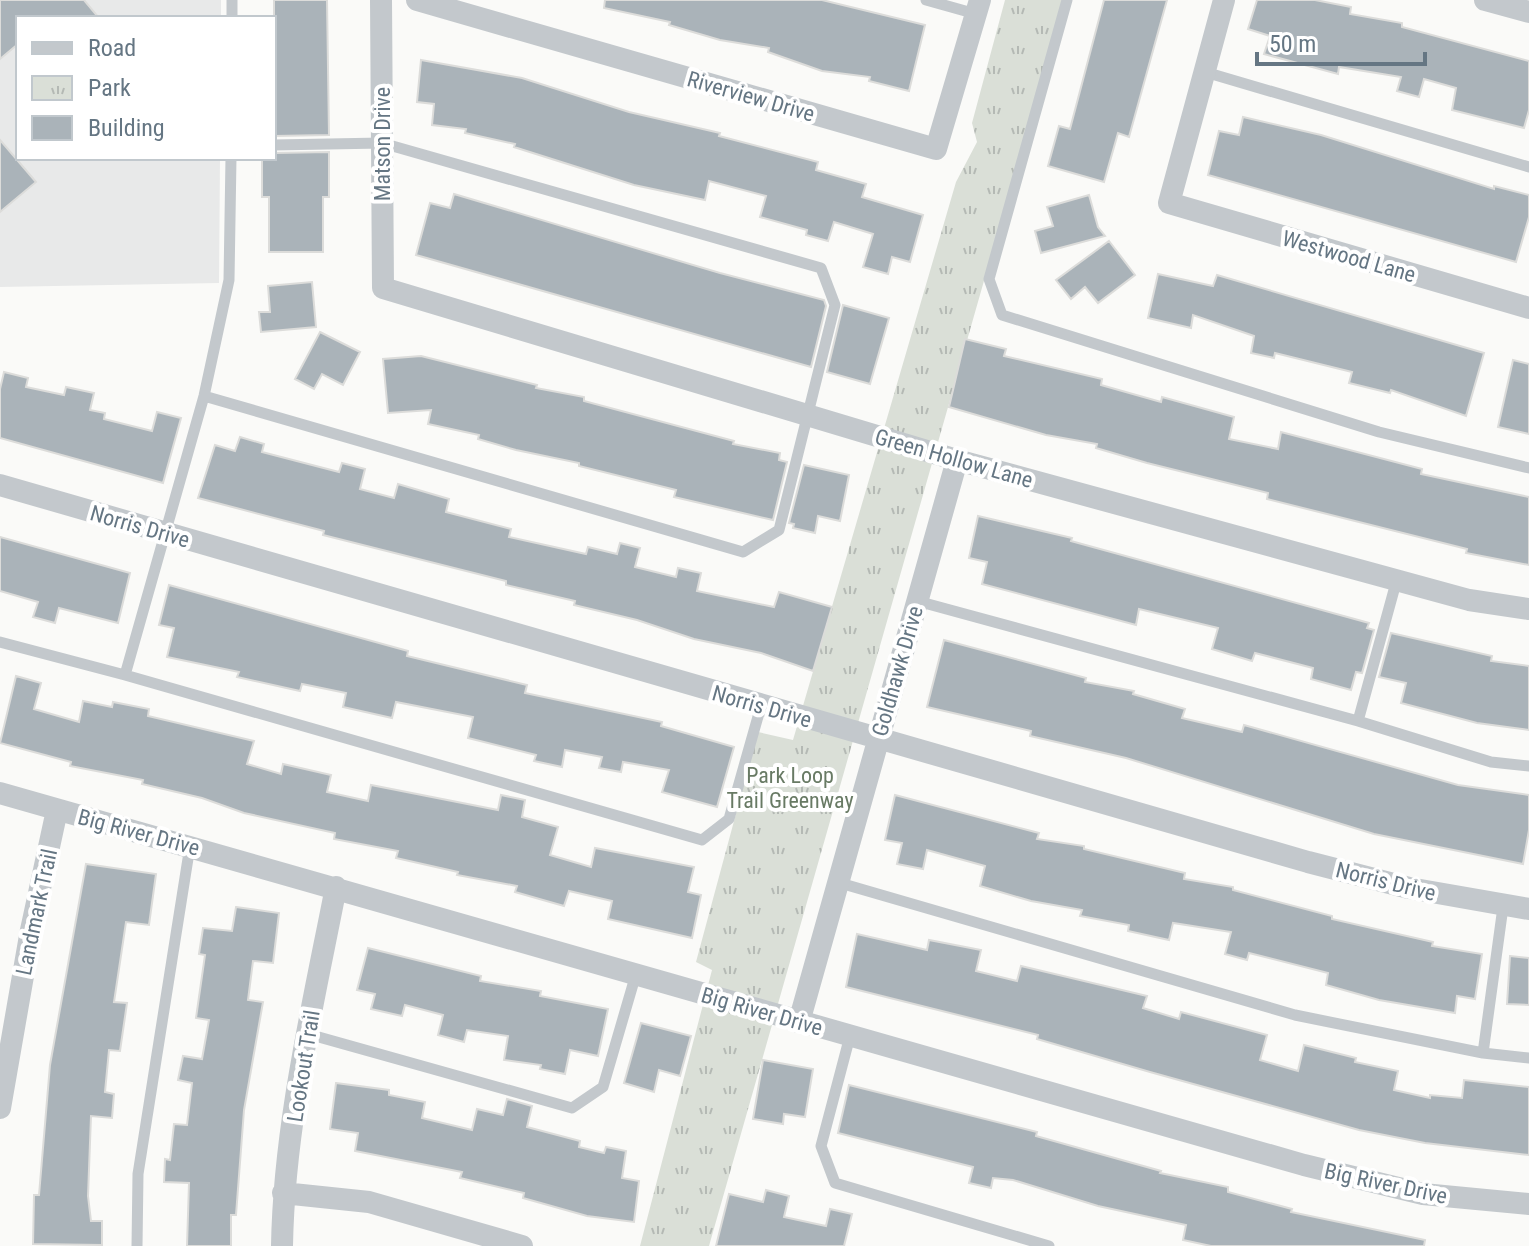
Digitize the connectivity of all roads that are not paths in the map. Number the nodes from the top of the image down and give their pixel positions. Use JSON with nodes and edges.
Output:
{"nodes":[{"id":1,"x":381,"y":0,"type":"edge"},
{"id":2,"x":417,"y":0,"type":"edge"},
{"id":3,"x":926,"y":0,"type":"edge"},
{"id":4,"x":1067,"y":0,"type":"edge"},
{"id":5,"x":1224,"y":0,"type":"edge"},
{"id":6,"x":1485,"y":0,"type":"edge"},
{"id":7,"x":978,"y":7,"type":"edge"},
{"id":8,"x":1529,"y":12,"type":"edge"},
{"id":9,"x":1205,"y":72,"type":"junction"},
{"id":10,"x":382,"y":143,"type":"junction"},
{"id":11,"x":276,"y":145,"type":"edge"},
{"id":12,"x":231,"y":160,"type":"edge"},
{"id":13,"x":1529,"y":167,"type":"edge"},
{"id":14,"x":383,"y":288,"type":"joint"},
{"id":15,"x":1529,"y":308,"type":"edge"},
{"id":16,"x":204,"y":396,"type":"junction"},
{"id":17,"x":806,"y":416,"type":"junction"},
{"id":18,"x":957,"y":460,"type":"junction"},
{"id":19,"x":1529,"y":468,"type":"edge"},
{"id":20,"x":0,"y":485,"type":"edge"},
{"id":21,"x":163,"y":533,"type":"junction"},
{"id":22,"x":1397,"y":579,"type":"junction"},
{"id":23,"x":917,"y":601,"type":"junction"},
{"id":24,"x":1529,"y":609,"type":"edge"},
{"id":25,"x":0,"y":642,"type":"edge"},
{"id":26,"x":125,"y":675,"type":"junction"},
{"id":27,"x":761,"y":706,"type":"junction"},
{"id":28,"x":1358,"y":721,"type":"junction"},
{"id":29,"x":877,"y":739,"type":"junction"},
{"id":30,"x":1529,"y":766,"type":"edge"},
{"id":31,"x":0,"y":793,"type":"edge"},
{"id":32,"x":57,"y":810,"type":"junction"},
{"id":33,"x":190,"y":845,"type":"junction"},
{"id":34,"x":840,"y":883,"type":"junction"},
{"id":35,"x":336,"y":887,"type":"junction"},
{"id":36,"x":1503,"y":907,"type":"junction"},
{"id":37,"x":1529,"y":909,"type":"edge"},
{"id":38,"x":636,"y":974,"type":"junction"},
{"id":39,"x":799,"y":1022,"type":"junction"},
{"id":40,"x":308,"y":1034,"type":"junction"},
{"id":41,"x":850,"y":1036,"type":"junction"},
{"id":42,"x":1483,"y":1053,"type":"junction"},
{"id":43,"x":1529,"y":1058,"type":"edge"},
{"id":44,"x":0,"y":1108,"type":"edge"},
{"id":45,"x":283,"y":1193,"type":"junction"},
{"id":46,"x":1529,"y":1204,"type":"edge"},
{"id":47,"x":137,"y":1246,"type":"edge"},
{"id":48,"x":282,"y":1246,"type":"edge"},
{"id":49,"x":522,"y":1246,"type":"edge"},
{"id":50,"x":1049,"y":1246,"type":"edge"}],
"edges":[{"from":1,"to":10,"type":"street","name":"Matson Drive"},
{"from":2,"to":7,"type":"street","name":"Riverview Drive"},
{"from":3,"to":7,"type":"lane"},
{"from":4,"to":19,"type":"lane"},
{"from":5,"to":9,"type":"street"},
{"from":6,"to":8,"type":"street"},
{"from":9,"to":13,"type":"lane"},
{"from":9,"to":15,"type":"street","name":"Westwood Lane"},
{"from":10,"to":11,"type":"lane"},
{"from":10,"to":14,"type":"street","name":"Matson Drive"},
{"from":10,"to":17,"type":"lane"},
{"from":12,"to":16,"type":"lane"},
{"from":14,"to":17,"type":"street","name":"Green Hollow Lane"},
{"from":16,"to":17,"type":"lane"},
{"from":16,"to":21,"type":"lane"},
{"from":17,"to":18,"type":"street","name":"Green Hollow Lane"},
{"from":18,"to":22,"type":"street","name":"Green Hollow Lane"},
{"from":18,"to":23,"type":"street","name":"Goldhawk Drive"},
{"from":20,"to":21,"type":"street","name":"Norris Drive"},
{"from":21,"to":26,"type":"lane"},
{"from":21,"to":27,"type":"street","name":"Norris Drive"},
{"from":22,"to":24,"type":"street","name":"Green Hollow Lane"},
{"from":22,"to":28,"type":"lane"},
{"from":23,"to":28,"type":"lane"},
{"from":23,"to":29,"type":"street","name":"Goldhawk Drive"},
{"from":25,"to":26,"type":"lane"},
{"from":26,"to":27,"type":"lane"},
{"from":27,"to":29,"type":"street","name":"Norris Drive"},
{"from":28,"to":30,"type":"lane"},
{"from":29,"to":34,"type":"street","name":"Goldhawk Drive"},
{"from":29,"to":36,"type":"street","name":"Norris Drive"},
{"from":31,"to":32,"type":"street","name":"Big River Drive"},
{"from":32,"to":33,"type":"street","name":"Big River Drive"},
{"from":32,"to":44,"type":"street","name":"Landmark Trail"},
{"from":33,"to":35,"type":"street","name":"Big River Drive"},
{"from":33,"to":47,"type":"lane"},
{"from":34,"to":39,"type":"street","name":"Goldhawk Drive"},
{"from":34,"to":42,"type":"lane"},
{"from":35,"to":38,"type":"street","name":"Big River Drive"},
{"from":35,"to":40,"type":"street","name":"Lookout Trail"},
{"from":36,"to":37,"type":"street","name":"Norris Drive"},
{"from":36,"to":42,"type":"lane"},
{"from":38,"to":39,"type":"street","name":"Big River Drive"},
{"from":38,"to":40,"type":"lane"},
{"from":39,"to":41,"type":"street","name":"Big River Drive"},
{"from":40,"to":45,"type":"street","name":"Lookout Trail"},
{"from":41,"to":46,"type":"street","name":"Big River Drive"},
{"from":41,"to":50,"type":"lane"},
{"from":42,"to":43,"type":"lane"},
{"from":45,"to":48,"type":"street","name":"Lookout Trail"},
{"from":45,"to":49,"type":"street"}]}
